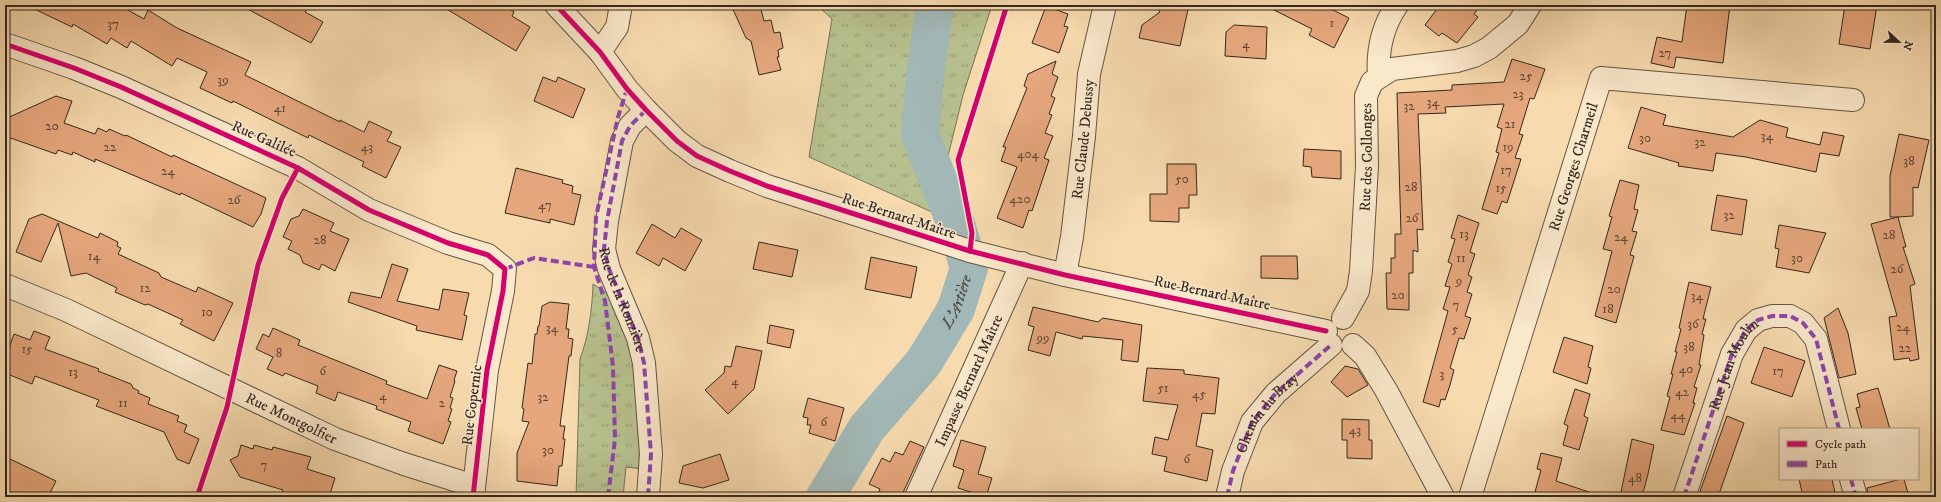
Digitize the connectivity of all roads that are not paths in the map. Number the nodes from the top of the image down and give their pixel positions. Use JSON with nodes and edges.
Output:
{"nodes":[{"id":1,"x":556,"y":5,"type":"edge"},
{"id":2,"x":621,"y":5,"type":"edge"},
{"id":3,"x":1105,"y":5,"type":"edge"},
{"id":4,"x":1397,"y":5,"type":"edge"},
{"id":5,"x":1530,"y":5,"type":"edge"},
{"id":6,"x":5,"y":44,"type":"edge"},
{"id":7,"x":600,"y":52,"type":"junction"},
{"id":8,"x":1379,"y":76,"type":"junction"},
{"id":9,"x":1853,"y":100,"type":"dead end"},
{"id":10,"x":646,"y":110,"type":"junction"},
{"id":11,"x":1022,"y":263,"type":"junction"},
{"id":12,"x":505,"y":269,"type":"joint"},
{"id":13,"x":1065,"y":275,"type":"junction"},
{"id":14,"x":5,"y":285,"type":"edge"},
{"id":15,"x":1344,"y":318,"type":"junction"},
{"id":16,"x":1328,"y":338,"type":"junction"},
{"id":17,"x":1353,"y":345,"type":"junction"},
{"id":18,"x":1839,"y":428,"type":"edge"},
{"id":19,"x":1851,"y":480,"type":"edge"},
{"id":20,"x":474,"y":492,"type":"edge"},
{"id":21,"x":648,"y":497,"type":"edge"},
{"id":22,"x":916,"y":497,"type":"edge"},
{"id":23,"x":1227,"y":497,"type":"edge"},
{"id":24,"x":1443,"y":497,"type":"edge"},
{"id":25,"x":1470,"y":497,"type":"edge"},
{"id":26,"x":1684,"y":497,"type":"edge"},
{"id":27,"x":1856,"y":497,"type":"edge"}],
"edges":[{"from":1,"to":7,"type":"street","name":"Rue Bernard Maître"},
{"from":2,"to":7,"type":"street"},
{"from":3,"to":13,"type":"street","name":"Rue Claude Debussy"},
{"from":4,"to":8,"type":"street"},
{"from":5,"to":8,"type":"street"},
{"from":6,"to":12,"type":"street","name":"Rue Galilée"},
{"from":7,"to":10,"type":"street","name":"Rue Bernard Maître"},
{"from":8,"to":15,"type":"street","name":"Rue des Collonges"},
{"from":9,"to":25,"type":"street","name":"Rue Georges Charmeil"},
{"from":10,"to":11,"type":"street","name":"Rue Bernard Maître"},
{"from":10,"to":21,"type":"street","name":"Rue de la Ronzière"},
{"from":11,"to":13,"type":"street","name":"Rue Bernard Maître"},
{"from":11,"to":22,"type":"street","name":"Impasse Bernard Maître"},
{"from":12,"to":20,"type":"street","name":"Rue Copernic"},
{"from":13,"to":16,"type":"street","name":"Rue Bernard Maître"},
{"from":14,"to":20,"type":"street","name":"Rue Montgolfier"},
{"from":15,"to":16,"type":"street"},
{"from":15,"to":17,"type":"street"},
{"from":16,"to":17,"type":"street"},
{"from":16,"to":23,"type":"street","name":"Chemin du Bray"},
{"from":17,"to":24,"type":"street"},
{"from":18,"to":26,"type":"street","name":"Rue Jean Moulin"},
{"from":19,"to":27,"type":"street"}]}
